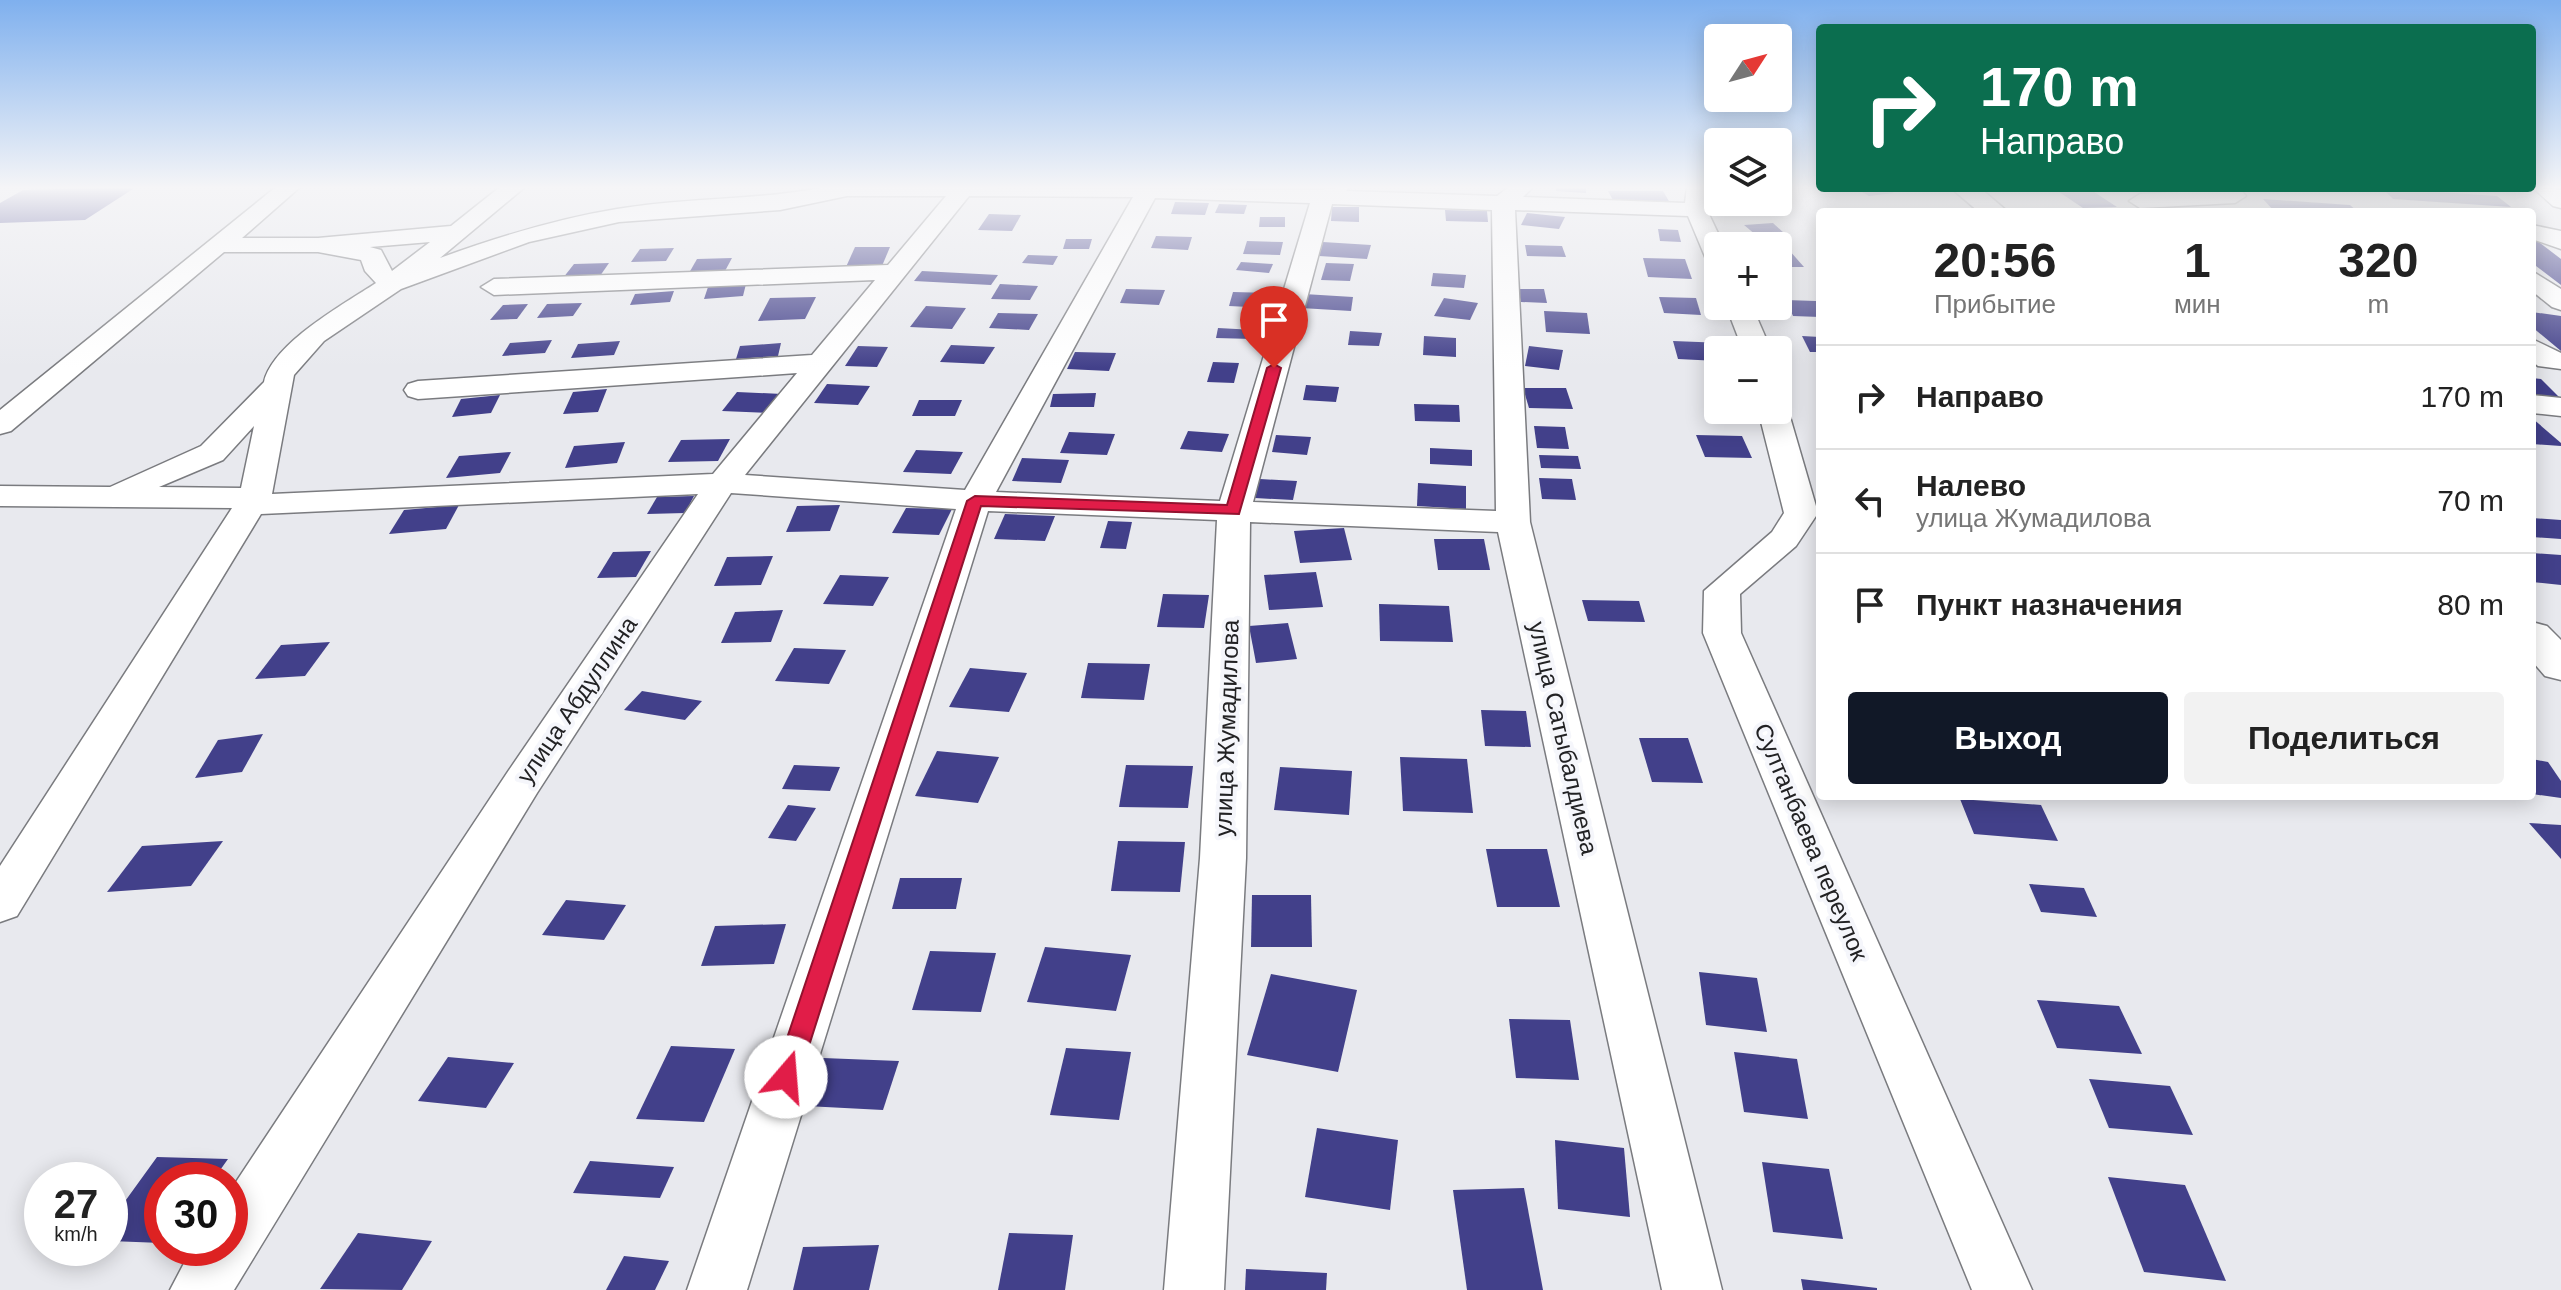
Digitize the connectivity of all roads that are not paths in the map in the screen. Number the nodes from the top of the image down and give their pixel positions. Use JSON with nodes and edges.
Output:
{"nodes":[{"id":1,"x":216,"y":247,"type":"edge"},
{"id":2,"x":330,"y":247,"type":"edge"},
{"id":3,"x":438,"y":247,"type":"edge"},
{"id":4,"x":492,"y":247,"type":"edge"},
{"id":5,"x":915,"y":247,"type":"edge"},
{"id":6,"x":1118,"y":247,"type":"edge"},
{"id":7,"x":1313,"y":247,"type":"edge"},
{"id":8,"x":1513,"y":247,"type":"edge"},
{"id":9,"x":894,"y":272,"type":"junction"},
{"id":10,"x":2536,"y":283,"type":"edge"},
{"id":11,"x":392,"y":284,"type":"junction"},
{"id":12,"x":494,"y":287,"type":"dead end"},
{"id":13,"x":2553,"y":299,"type":"edge"},
{"id":14,"x":2536,"y":350,"type":"edge"},
{"id":15,"x":2561,"y":361,"type":"edge"},
{"id":16,"x":820,"y":363,"type":"junction"},
{"id":17,"x":278,"y":384,"type":"junction"},
{"id":18,"x":418,"y":390,"type":"dead end"},
{"id":19,"x":2536,"y":404,"type":"edge"},
{"id":20,"x":2561,"y":407,"type":"edge"},
{"id":21,"x":1777,"y":424,"type":"edge"},
{"id":22,"x":0,"y":425,"type":"edge"},
{"id":23,"x":212,"y":453,"type":"junction"},
{"id":24,"x":722,"y":483,"type":"junction"},
{"id":25,"x":0,"y":496,"type":"edge"},
{"id":26,"x":110,"y":497,"type":"junction"},
{"id":27,"x":253,"y":501,"type":"junction"},
{"id":28,"x":975,"y":501,"type":"junction"},
{"id":29,"x":1234,"y":510,"type":"junction"},
{"id":30,"x":1513,"y":522,"type":"junction"},
{"id":31,"x":2536,"y":639,"type":"edge"},
{"id":32,"x":2561,"y":666,"type":"edge"},
{"id":33,"x":0,"y":904,"type":"edge"},
{"id":34,"x":248,"y":1214,"type":"edge"},
{"id":35,"x":215,"y":1266,"type":"edge"},
{"id":36,"x":200,"y":1290,"type":"edge"},
{"id":37,"x":717,"y":1290,"type":"edge"},
{"id":38,"x":1194,"y":1290,"type":"edge"},
{"id":39,"x":1692,"y":1290,"type":"edge"},
{"id":40,"x":2002,"y":1290,"type":"edge"}],
"edges":[{"from":1,"to":22,"type":"street"},
{"from":2,"to":11,"type":"street"},
{"from":3,"to":11,"type":"street"},
{"from":4,"to":11,"type":"street"},
{"from":5,"to":9,"type":"street","name":"улица Абдуллина"},
{"from":6,"to":28,"type":"street"},
{"from":7,"to":29,"type":"street","name":"улица Жумадилова"},
{"from":8,"to":30,"type":"street","name":"улица Сатыбалдиева"},
{"from":9,"to":12,"type":"street"},
{"from":9,"to":16,"type":"street","name":"улица Абдуллина"},
{"from":10,"to":13,"type":"street"},
{"from":11,"to":17,"type":"street"},
{"from":14,"to":15,"type":"street"},
{"from":16,"to":18,"type":"street"},
{"from":16,"to":24,"type":"street","name":"улица Абдуллина"},
{"from":17,"to":23,"type":"street"},
{"from":17,"to":27,"type":"street"},
{"from":19,"to":20,"type":"street"},
{"from":21,"to":40,"type":"street","name":"Султанбаева переулок"},
{"from":23,"to":26,"type":"street"},
{"from":23,"to":27,"type":"street"},
{"from":24,"to":27,"type":"street"},
{"from":24,"to":28,"type":"street"},
{"from":24,"to":34,"type":"street","name":"улица Абдуллина"},
{"from":25,"to":26,"type":"street"},
{"from":26,"to":27,"type":"street"},
{"from":27,"to":33,"type":"street"},
{"from":28,"to":29,"type":"street"},
{"from":28,"to":37,"type":"street"},
{"from":29,"to":30,"type":"street"},
{"from":29,"to":38,"type":"street","name":"улица Жумадилова"},
{"from":30,"to":39,"type":"street","name":"улица Сатыбалдиева"},
{"from":31,"to":32,"type":"main road"},
{"from":35,"to":36,"type":"street"}]}
